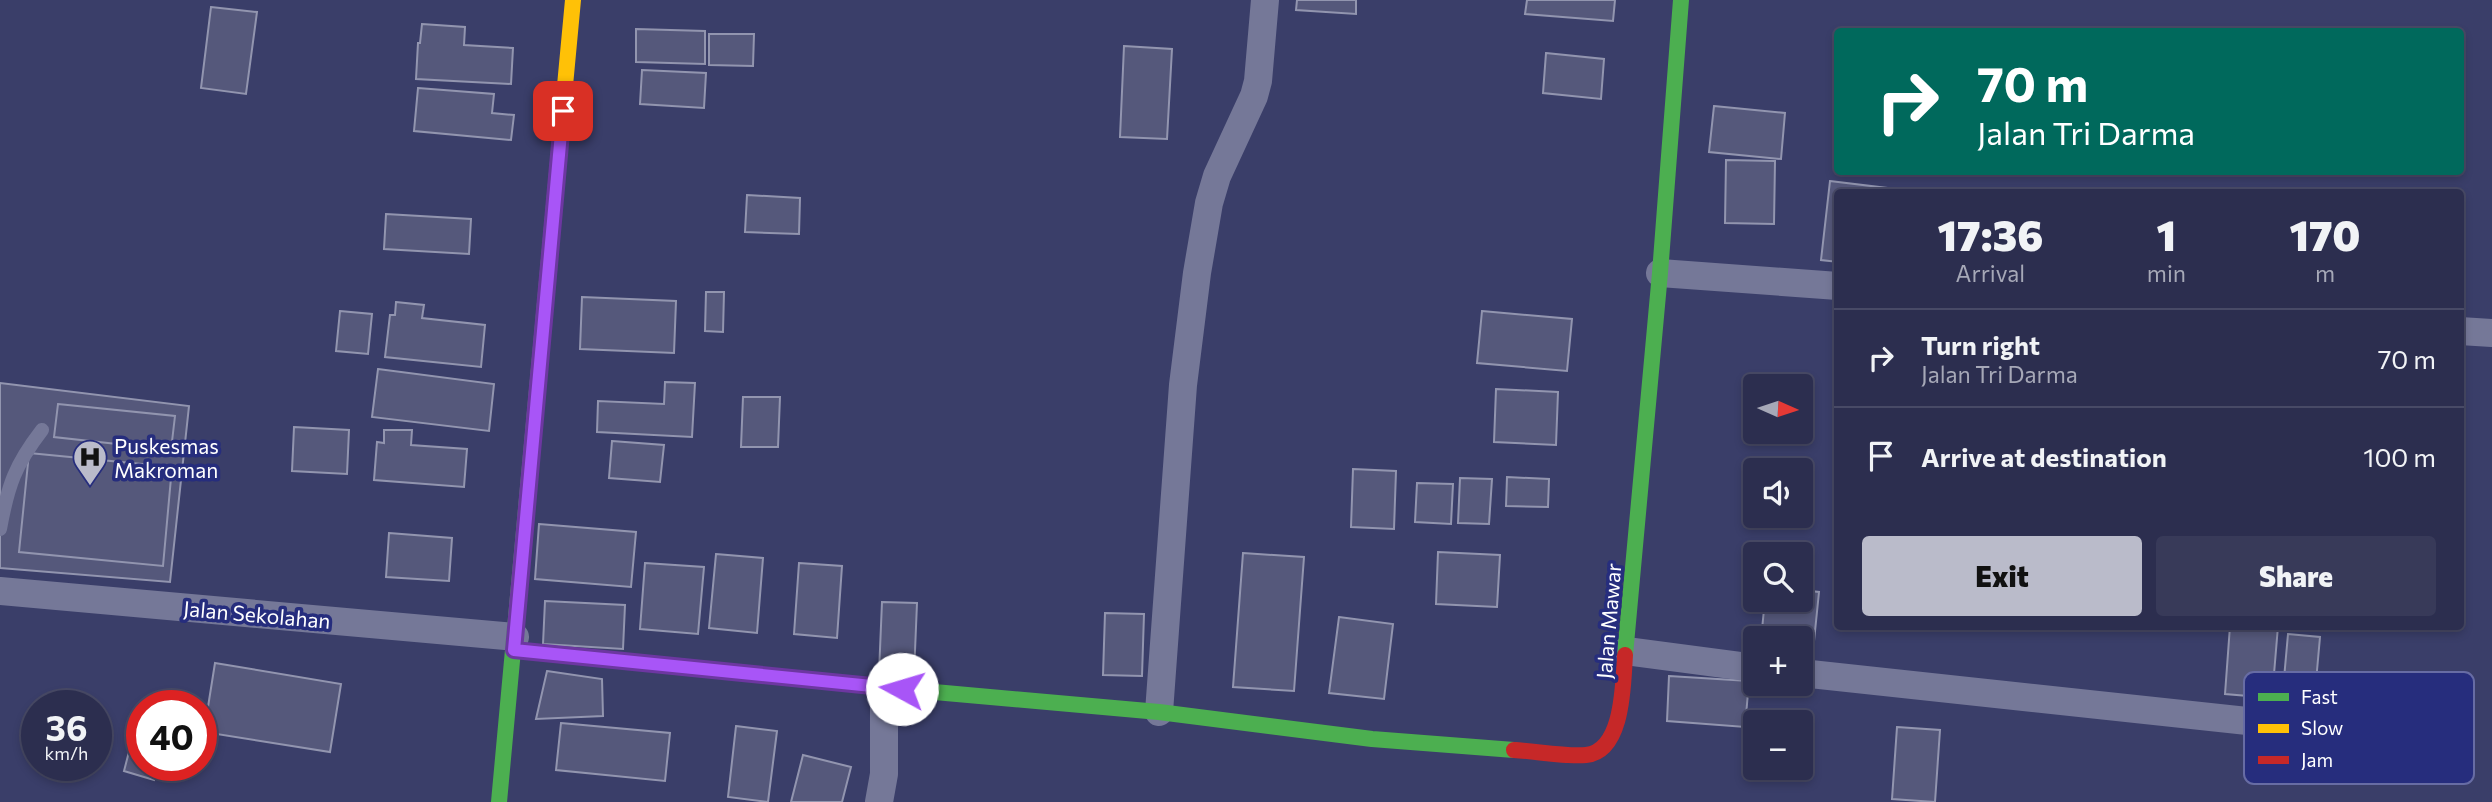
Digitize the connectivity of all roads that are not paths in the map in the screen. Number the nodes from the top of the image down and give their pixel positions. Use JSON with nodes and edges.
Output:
{"nodes":[{"id":1,"x":573,"y":0,"type":"edge"},
{"id":2,"x":1265,"y":0,"type":"edge"},
{"id":3,"x":1681,"y":0,"type":"edge"},
{"id":4,"x":1660,"y":272,"type":"junction"},
{"id":5,"x":1834,"y":286,"type":"edge"},
{"id":6,"x":2464,"y":331,"type":"edge"},
{"id":7,"x":2492,"y":334,"type":"edge"},
{"id":8,"x":42,"y":429,"type":"dead end"},
{"id":9,"x":0,"y":529,"type":"edge"},
{"id":10,"x":0,"y":591,"type":"edge"},
{"id":11,"x":515,"y":643,"type":"junction"},
{"id":12,"x":1626,"y":651,"type":"junction"},
{"id":13,"x":1743,"y":666,"type":"edge"},
{"id":14,"x":1813,"y":674,"type":"edge"},
{"id":15,"x":884,"y":687,"type":"junction"},
{"id":16,"x":1159,"y":712,"type":"junction"},
{"id":17,"x":2244,"y":721,"type":"edge"},
{"id":18,"x":499,"y":802,"type":"edge"},
{"id":19,"x":879,"y":802,"type":"edge"}],
"edges":[{"from":1,"to":11,"type":"street"},
{"from":2,"to":16,"type":"street"},
{"from":3,"to":4,"type":"street","name":"Jalan Mawar"},
{"from":4,"to":5,"type":"street"},
{"from":4,"to":12,"type":"street","name":"Jalan Mawar"},
{"from":6,"to":7,"type":"street"},
{"from":8,"to":9,"type":"lane"},
{"from":10,"to":11,"type":"street","name":"Jalan Sekolahan"},
{"from":11,"to":15,"type":"street","name":"Jalan Mawar"},
{"from":11,"to":18,"type":"street"},
{"from":12,"to":13,"type":"street"},
{"from":12,"to":16,"type":"street","name":"Jalan Mawar"},
{"from":14,"to":17,"type":"street"},
{"from":15,"to":16,"type":"street","name":"Jalan Mawar"},
{"from":15,"to":19,"type":"street"}]}
